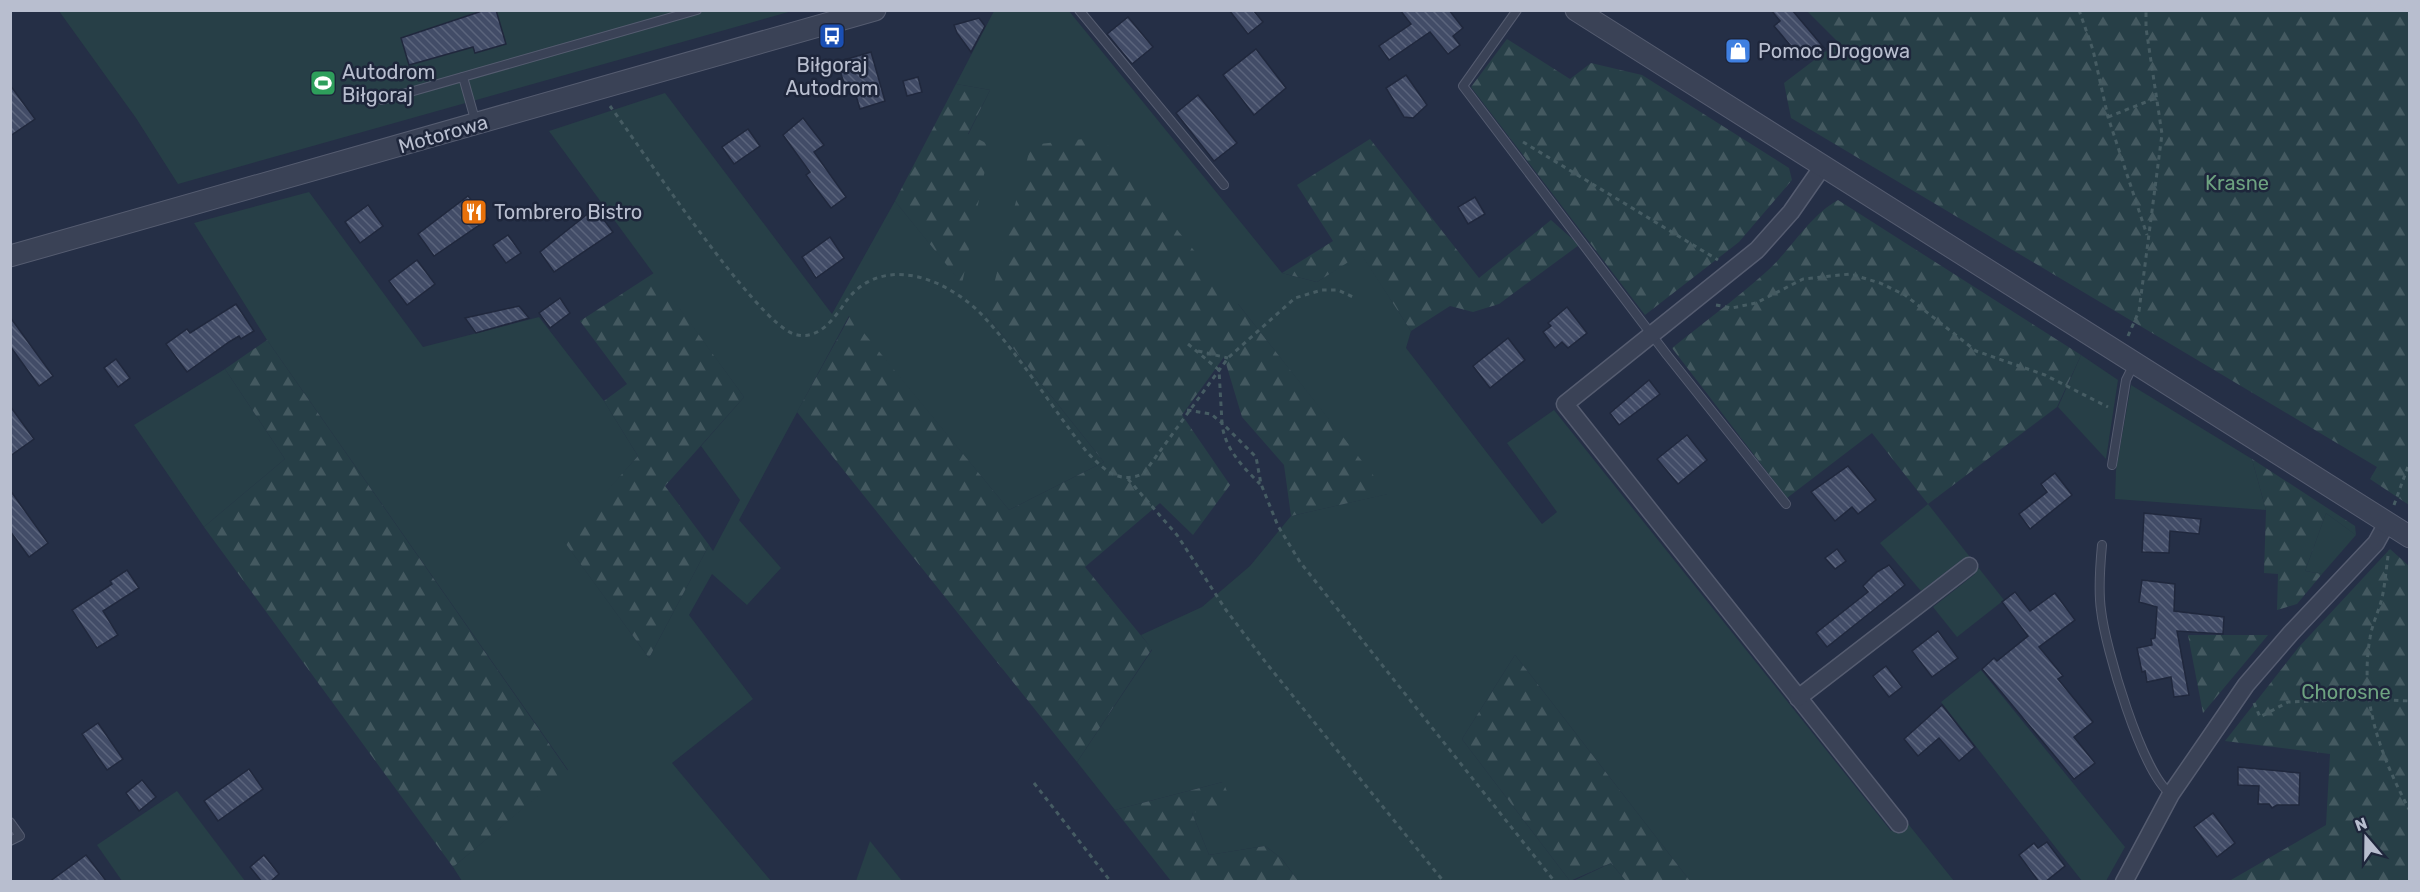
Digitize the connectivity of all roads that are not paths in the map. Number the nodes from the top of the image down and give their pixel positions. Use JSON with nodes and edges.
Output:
{"nodes":[{"id":1,"x":697,"y":10,"type":"edge"},
{"id":2,"x":875,"y":10,"type":"edge"},
{"id":3,"x":1079,"y":10,"type":"edge"},
{"id":4,"x":1516,"y":10,"type":"edge"},
{"id":5,"x":1576,"y":10,"type":"edge"},
{"id":6,"x":463,"y":77,"type":"junction"},
{"id":7,"x":382,"y":100,"type":"dead end"},
{"id":8,"x":476,"y":124,"type":"junction"},
{"id":9,"x":1823,"y":166,"type":"junction"},
{"id":10,"x":1224,"y":185,"type":"dead end"},
{"id":11,"x":10,"y":256,"type":"edge"},
{"id":12,"x":1651,"y":335,"type":"junction"},
{"id":13,"x":2127,"y":359,"type":"junction"},
{"id":14,"x":2112,"y":465,"type":"dead end"},
{"id":15,"x":1786,"y":504,"type":"dead end"},
{"id":16,"x":2387,"y":523,"type":"junction"},
{"id":17,"x":2409,"y":537,"type":"edge"},
{"id":18,"x":2102,"y":545,"type":"dead end"},
{"id":19,"x":1969,"y":566,"type":"dead end"},
{"id":20,"x":1798,"y":698,"type":"junction"},
{"id":21,"x":2171,"y":794,"type":"junction"},
{"id":22,"x":10,"y":822,"type":"edge"},
{"id":23,"x":1899,"y":824,"type":"dead end"},
{"id":24,"x":10,"y":842,"type":"edge"},
{"id":25,"x":2124,"y":882,"type":"edge"}],
"edges":[{"from":1,"to":6,"type":"lane"},
{"from":2,"to":8,"type":"street","name":"Motorowa"},
{"from":3,"to":10,"type":"lane"},
{"from":4,"to":12,"type":"lane"},
{"from":5,"to":9,"type":"street"},
{"from":6,"to":7,"type":"lane"},
{"from":6,"to":8,"type":"lane"},
{"from":8,"to":11,"type":"street","name":"Motorowa"},
{"from":9,"to":12,"type":"street"},
{"from":9,"to":13,"type":"street"},
{"from":12,"to":15,"type":"lane"},
{"from":12,"to":20,"type":"street"},
{"from":13,"to":14,"type":"lane"},
{"from":13,"to":16,"type":"street"},
{"from":16,"to":17,"type":"street"},
{"from":16,"to":21,"type":"street"},
{"from":18,"to":21,"type":"lane"},
{"from":19,"to":20,"type":"street"},
{"from":20,"to":23,"type":"street"},
{"from":21,"to":25,"type":"street"},
{"from":22,"to":24,"type":"lane"}]}
